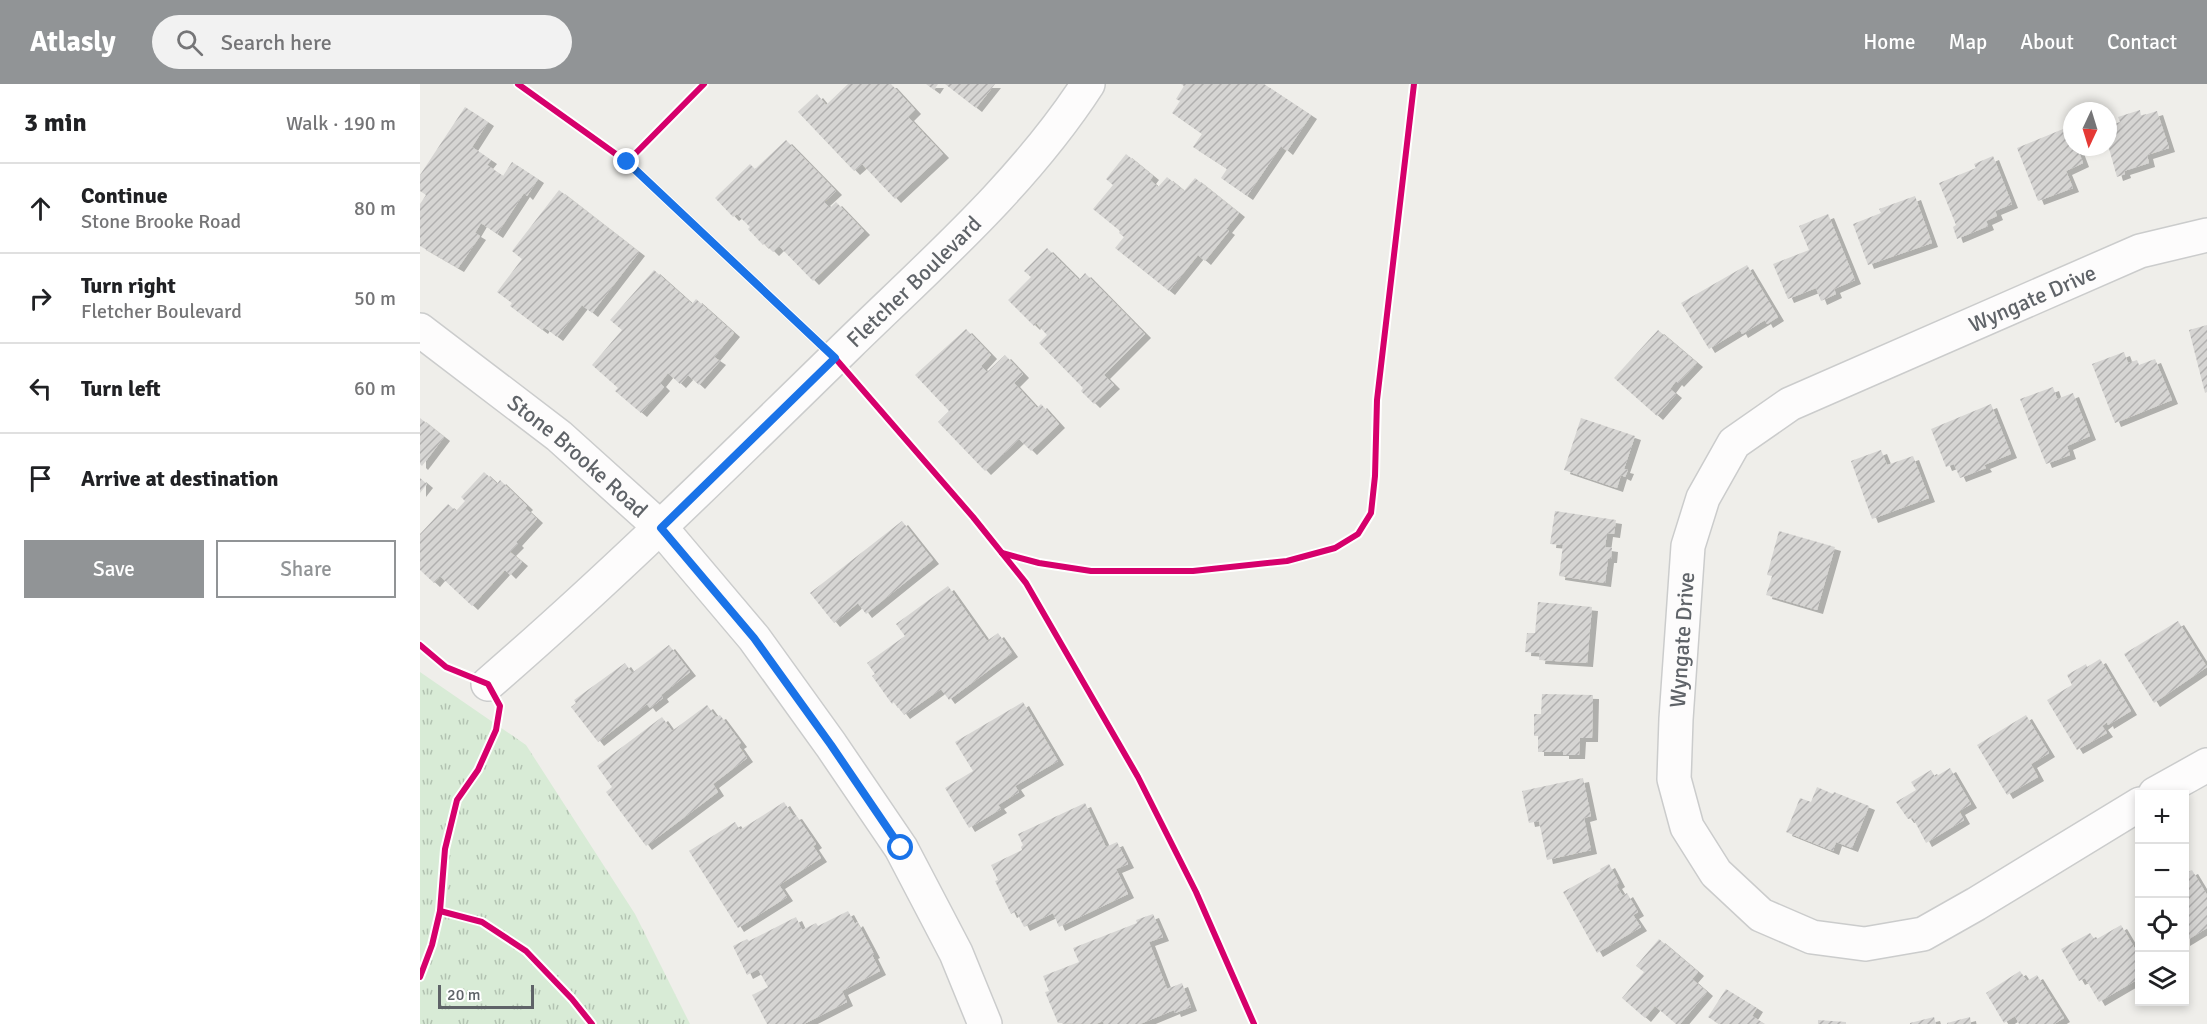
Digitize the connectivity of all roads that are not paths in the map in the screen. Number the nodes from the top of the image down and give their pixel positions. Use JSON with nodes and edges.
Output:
{"nodes":[{"id":1,"x":1088,"y":84,"type":"edge"},
{"id":2,"x":2207,"y":235,"type":"edge"},
{"id":3,"x":420,"y":330,"type":"edge"},
{"id":4,"x":661,"y":528,"type":"junction"},
{"id":5,"x":488,"y":684,"type":"dead end"},
{"id":6,"x":2207,"y":765,"type":"edge"},
{"id":7,"x":2164,"y":790,"type":"edge"},
{"id":8,"x":2135,"y":806,"type":"edge"},
{"id":9,"x":985,"y":1024,"type":"edge"}],
"edges":[{"from":1,"to":4,"type":"street","name":"Fletcher Boulevard"},
{"from":2,"to":8,"type":"street","name":"Wyngate Drive"},
{"from":3,"to":4,"type":"street","name":"Stone Brooke Road"},
{"from":4,"to":5,"type":"street","name":"Fletcher Boulevard"},
{"from":4,"to":9,"type":"street","name":"Stone Brooke Road"},
{"from":6,"to":7,"type":"street"}]}
